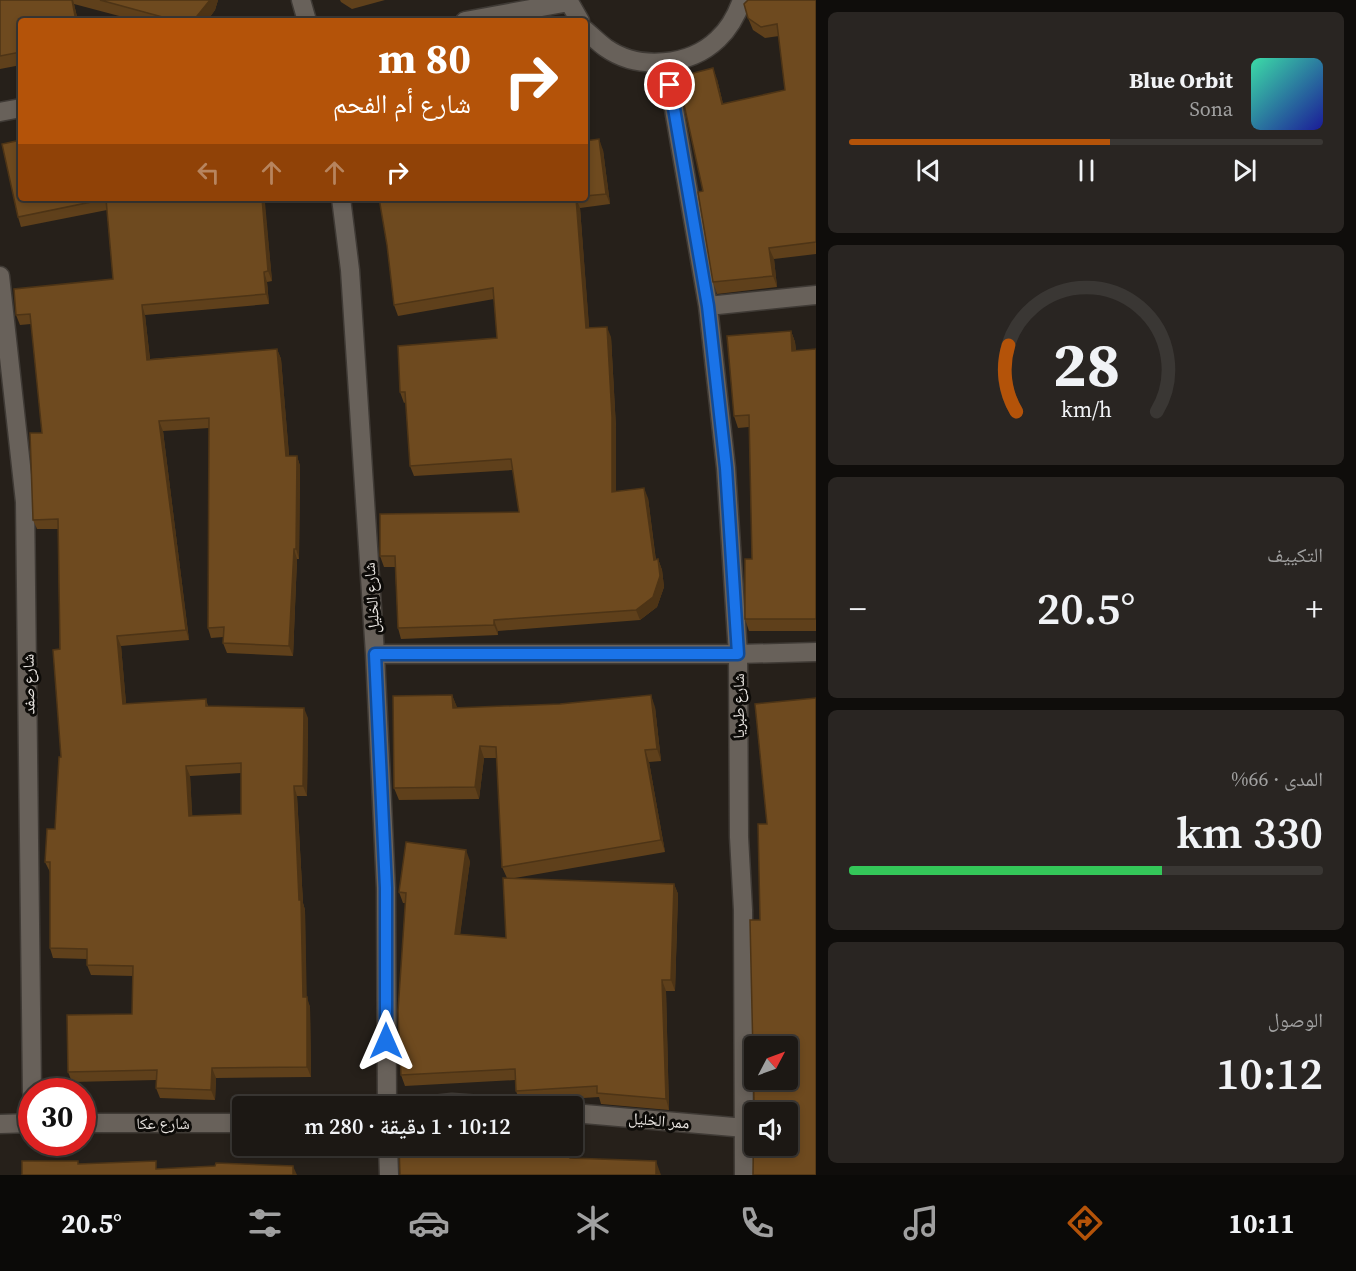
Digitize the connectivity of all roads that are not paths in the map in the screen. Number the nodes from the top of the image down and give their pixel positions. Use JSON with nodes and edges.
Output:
{"nodes":[{"id":1,"x":301,"y":0,"type":"edge"},
{"id":2,"x":742,"y":0,"type":"edge"},
{"id":3,"x":569,"y":1,"type":"edge"},
{"id":4,"x":306,"y":18,"type":"edge"},
{"id":5,"x":481,"y":18,"type":"edge"},
{"id":6,"x":578,"y":18,"type":"edge"},
{"id":7,"x":588,"y":33,"type":"edge"},
{"id":8,"x":666,"y":63,"type":"junction"},
{"id":9,"x":18,"y":109,"type":"edge"},
{"id":10,"x":0,"y":112,"type":"edge"},
{"id":11,"x":341,"y":201,"type":"edge"},
{"id":12,"x":0,"y":276,"type":"edge"},
{"id":13,"x":816,"y":295,"type":"edge"},
{"id":14,"x":708,"y":306,"type":"junction"},
{"id":15,"x":816,"y":652,"type":"edge"},
{"id":16,"x":375,"y":654,"type":"junction"},
{"id":17,"x":738,"y":654,"type":"junction"},
{"id":18,"x":32,"y":1078,"type":"edge"},
{"id":19,"x":387,"y":1096,"type":"edge"},
{"id":20,"x":745,"y":1102,"type":"edge"},
{"id":21,"x":583,"y":1114,"type":"edge"},
{"id":22,"x":18,"y":1123,"type":"edge"},
{"id":23,"x":96,"y":1123,"type":"edge"},
{"id":24,"x":232,"y":1123,"type":"edge"},
{"id":25,"x":0,"y":1124,"type":"edge"},
{"id":26,"x":744,"y":1128,"type":"edge"},
{"id":27,"x":388,"y":1156,"type":"edge"},
{"id":28,"x":744,"y":1156,"type":"edge"},
{"id":29,"x":389,"y":1175,"type":"edge"},
{"id":30,"x":744,"y":1175,"type":"edge"}],
"edges":[{"from":1,"to":4,"type":"street"},
{"from":2,"to":8,"type":"street"},
{"from":3,"to":5,"type":"street"},
{"from":3,"to":6,"type":"street"},
{"from":7,"to":8,"type":"street"},
{"from":8,"to":14,"type":"street","name":"شارع طبريا"},
{"from":9,"to":10,"type":"street"},
{"from":11,"to":16,"type":"street","name":"شارع الخليل"},
{"from":12,"to":18,"type":"street","name":"شارع صفد"},
{"from":13,"to":14,"type":"street"},
{"from":14,"to":17,"type":"street","name":"شارع طبريا"},
{"from":15,"to":17,"type":"street"},
{"from":16,"to":17,"type":"street"},
{"from":16,"to":19,"type":"street","name":"شارع الخليل"},
{"from":17,"to":20,"type":"street","name":"شارع طبريا"},
{"from":21,"to":26,"type":"street","name":"ممر الخليل"},
{"from":22,"to":25,"type":"street"},
{"from":23,"to":24,"type":"street","name":"شارع عكا"},
{"from":27,"to":29,"type":"street"},
{"from":28,"to":30,"type":"street","name":"شارع طبريا"}]}
